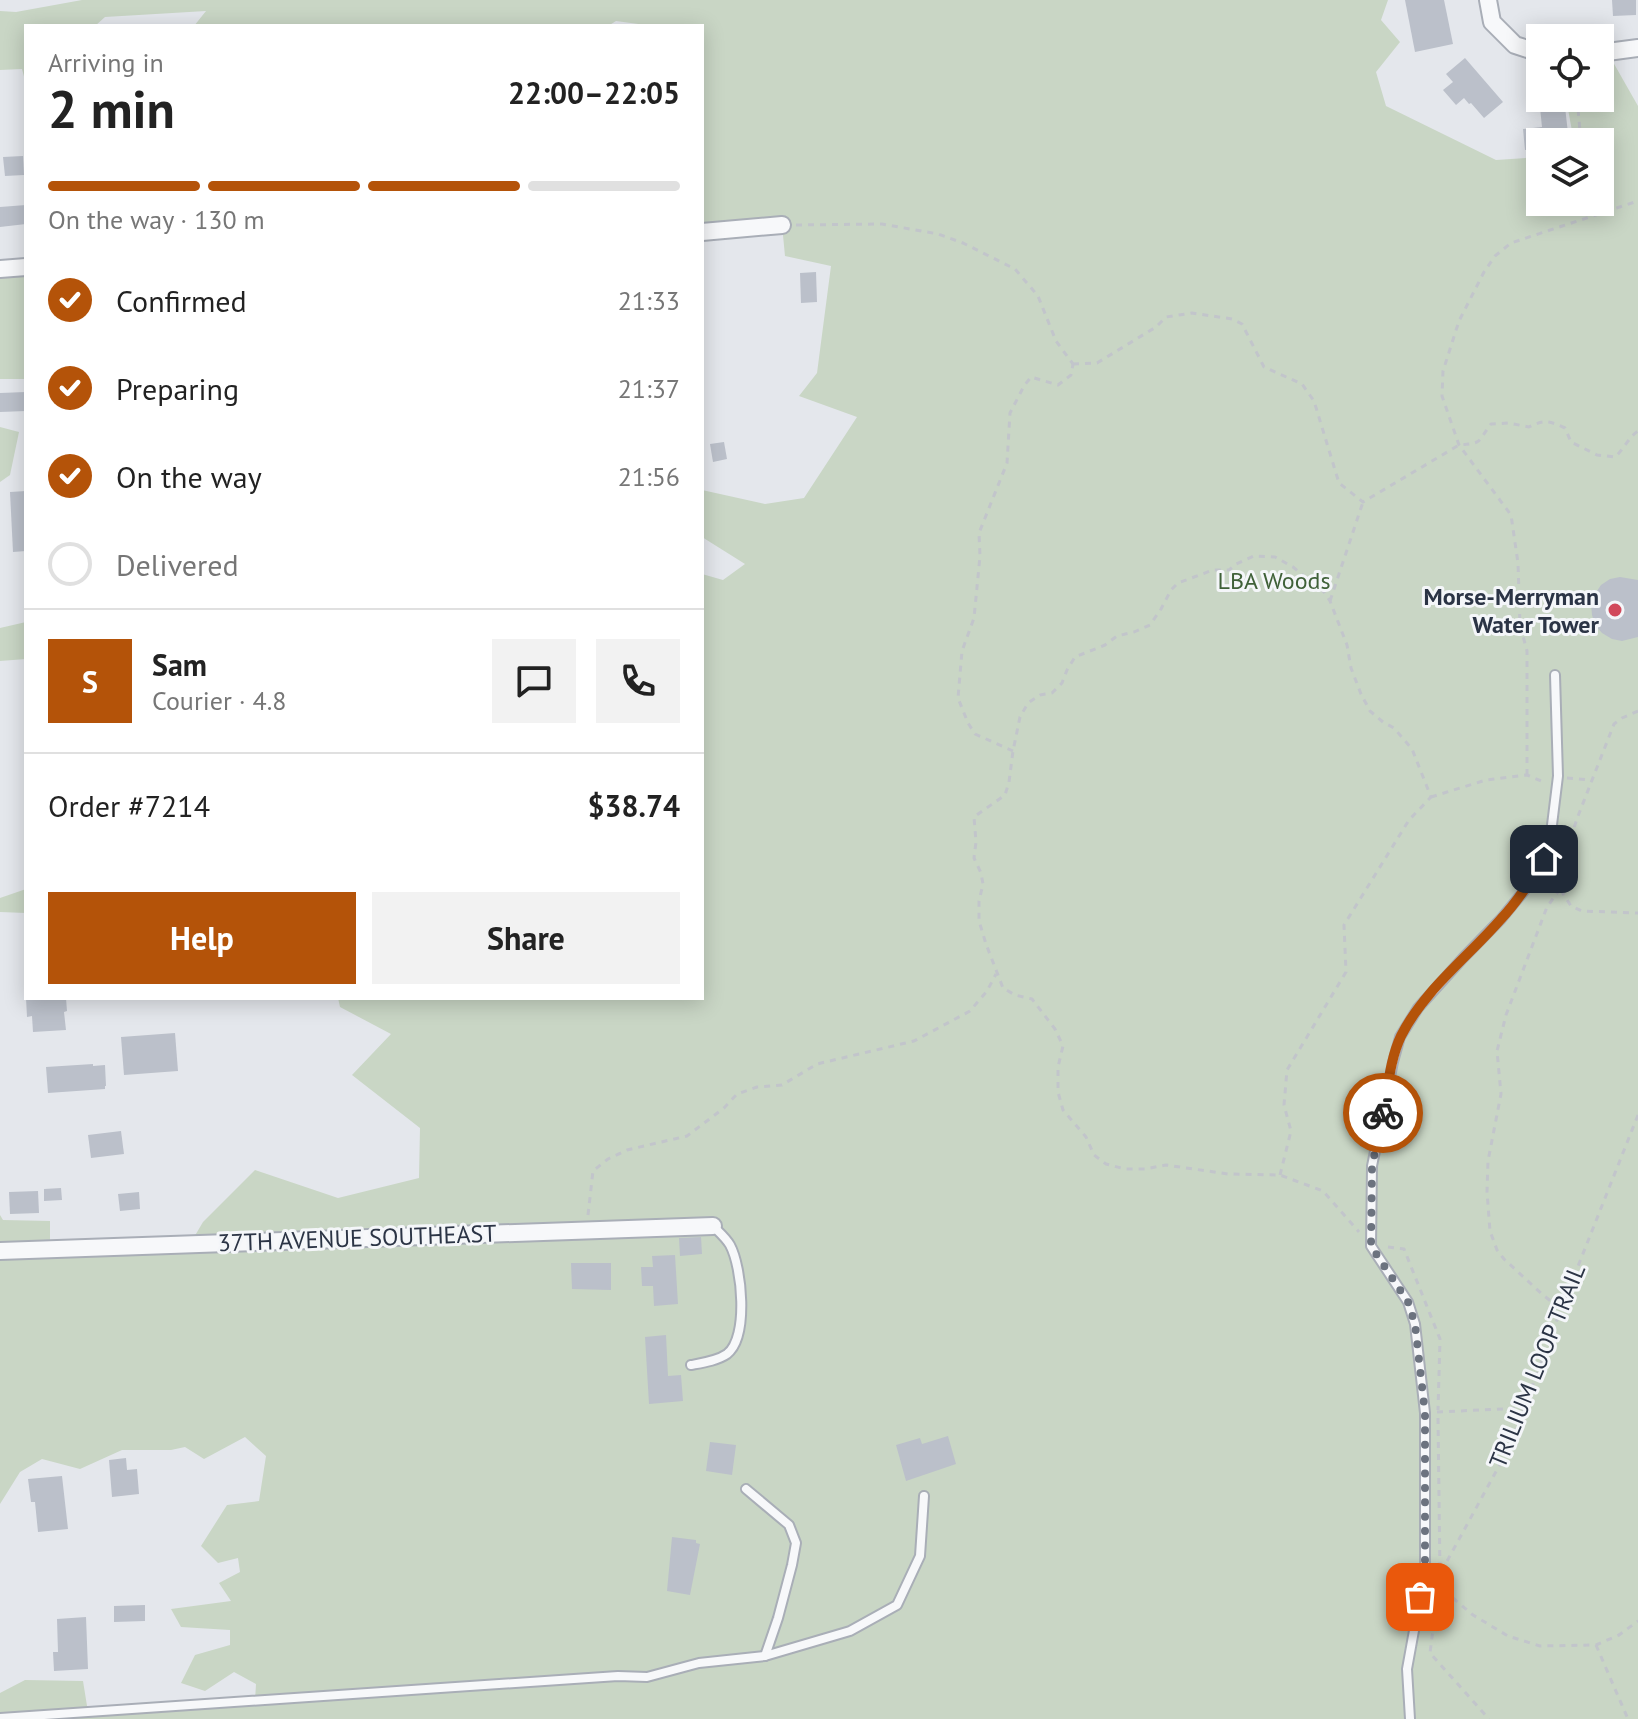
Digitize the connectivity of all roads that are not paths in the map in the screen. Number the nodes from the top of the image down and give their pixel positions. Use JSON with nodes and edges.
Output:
{"nodes":[{"id":1,"x":1488,"y":0,"type":"edge"},
{"id":2,"x":1638,"y":48,"type":"edge"},
{"id":3,"x":1526,"y":49,"type":"edge"},
{"id":4,"x":1614,"y":51,"type":"edge"},
{"id":5,"x":782,"y":225,"type":"road end"},
{"id":6,"x":704,"y":232,"type":"edge"},
{"id":7,"x":24,"y":267,"type":"edge"},
{"id":8,"x":0,"y":269,"type":"edge"},
{"id":9,"x":1555,"y":675,"type":"dead end"},
{"id":10,"x":713,"y":1226,"type":"joint"},
{"id":11,"x":0,"y":1251,"type":"edge"},
{"id":12,"x":691,"y":1365,"type":"dead end"},
{"id":13,"x":746,"y":1489,"type":"dead end"},
{"id":14,"x":924,"y":1496,"type":"dead end"},
{"id":15,"x":765,"y":1656,"type":"junction"},
{"id":16,"x":0,"y":1718,"type":"edge"},
{"id":17,"x":1410,"y":1719,"type":"edge"}],
"edges":[{"from":1,"to":3,"type":"street"},
{"from":2,"to":4,"type":"street"},
{"from":5,"to":6,"type":"street"},
{"from":7,"to":8,"type":"street"},
{"from":9,"to":17,"type":"lane"},
{"from":10,"to":11,"type":"street","name":"37TH AVENUE SOUTHEAST"},
{"from":10,"to":12,"type":"lane"},
{"from":13,"to":15,"type":"lane"},
{"from":14,"to":15,"type":"lane"},
{"from":15,"to":16,"type":"lane"}]}
